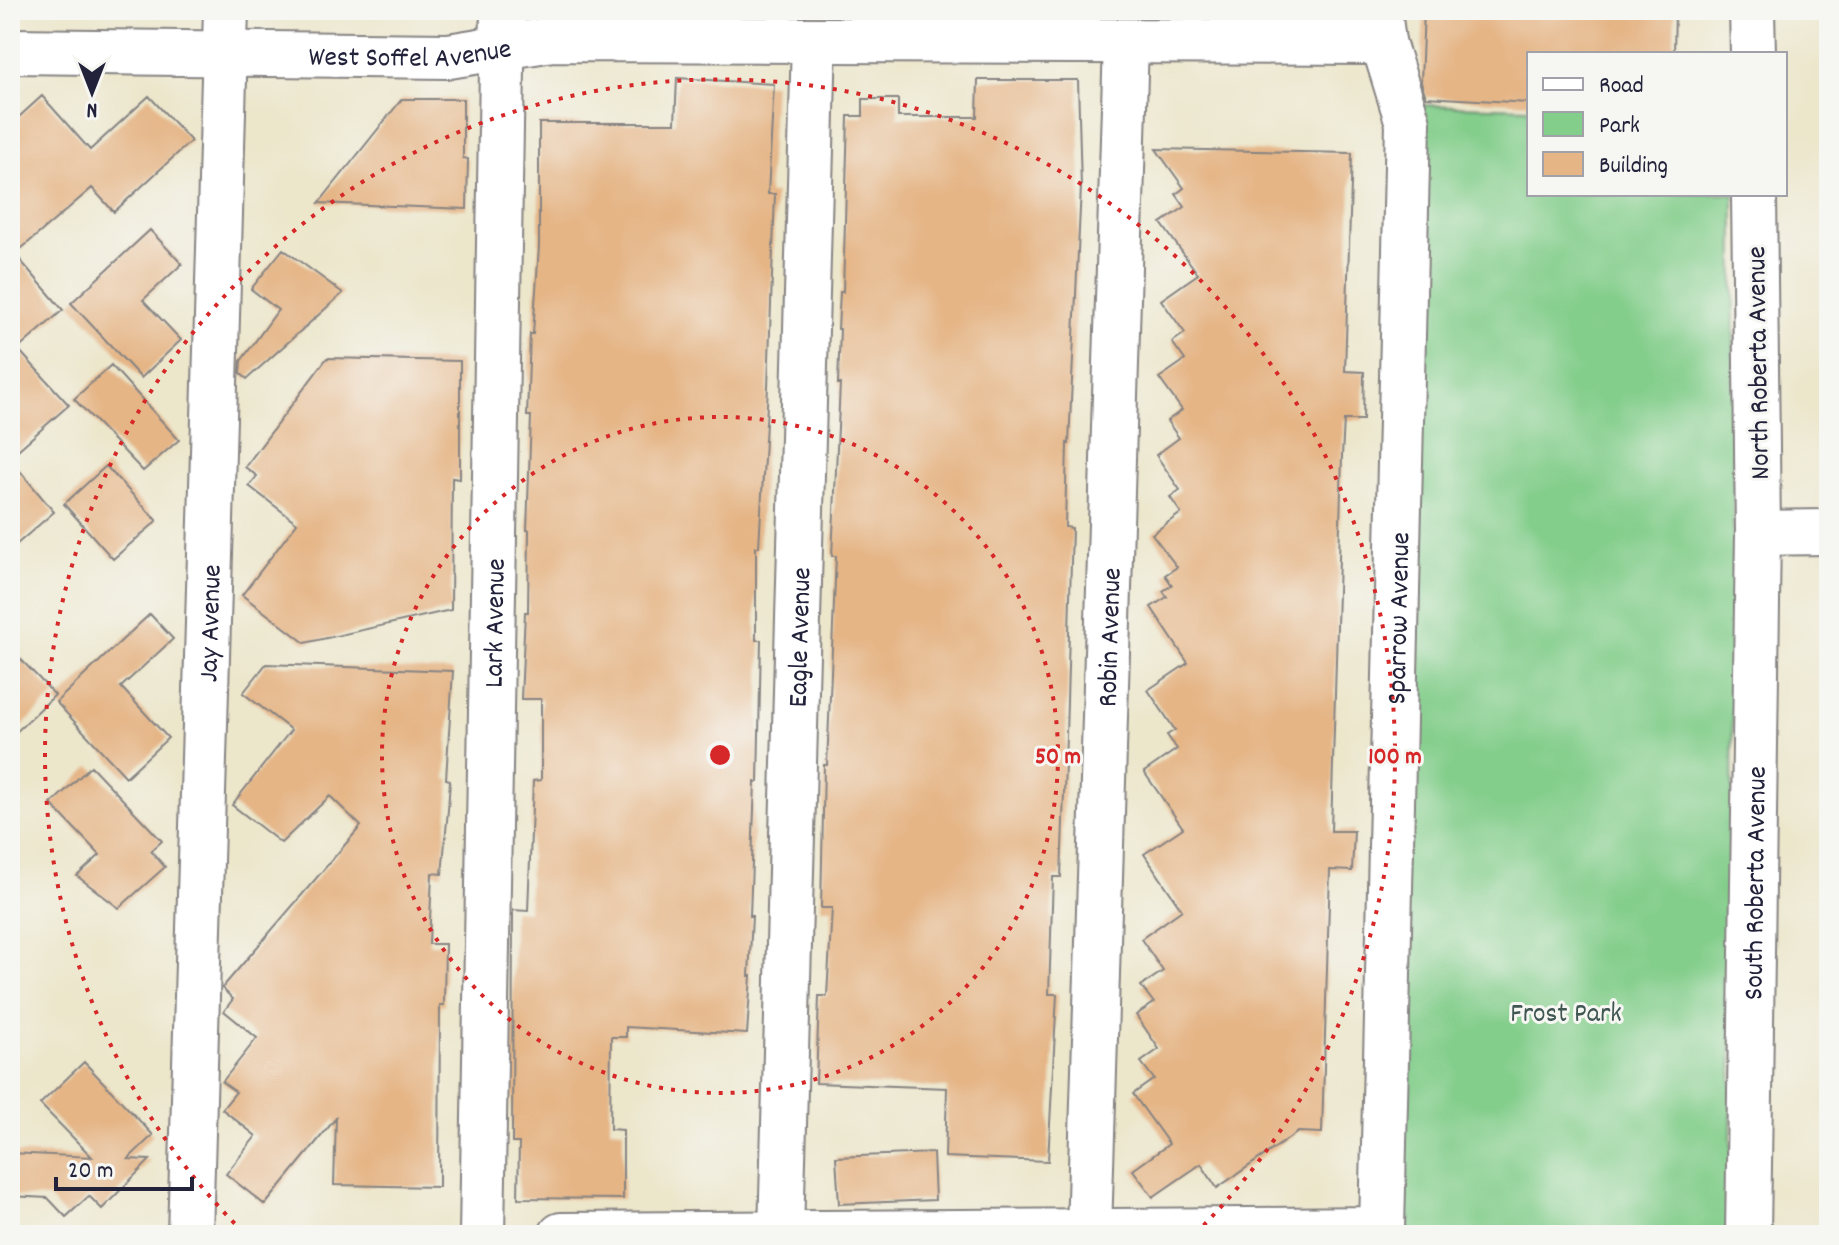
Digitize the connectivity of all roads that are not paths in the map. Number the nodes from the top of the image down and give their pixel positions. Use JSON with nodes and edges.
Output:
{"nodes":[{"id":1,"x":226,"y":10,"type":"edge"},
{"id":2,"x":1752,"y":10,"type":"edge"},
{"id":3,"x":1381,"y":26,"type":"edge"},
{"id":4,"x":503,"y":30,"type":"edge"},
{"id":5,"x":793,"y":30,"type":"edge"},
{"id":6,"x":1099,"y":31,"type":"edge"},
{"id":7,"x":10,"y":51,"type":"edge"},
{"id":8,"x":1753,"y":52,"type":"edge"},
{"id":9,"x":225,"y":53,"type":"junction"},
{"id":10,"x":1754,"y":196,"type":"edge"},
{"id":11,"x":1829,"y":532,"type":"edge"},
{"id":12,"x":1758,"y":533,"type":"junction"},
{"id":13,"x":1089,"y":1231,"type":"junction"},
{"id":14,"x":781,"y":1233,"type":"edge"},
{"id":15,"x":190,"y":1235,"type":"edge"},
{"id":16,"x":482,"y":1235,"type":"edge"},
{"id":17,"x":561,"y":1235,"type":"edge"},
{"id":18,"x":1748,"y":1235,"type":"edge"}],
"edges":[{"from":1,"to":9,"type":"street","name":"Jay Avenue"},
{"from":2,"to":8,"type":"street"},
{"from":3,"to":6,"type":"street","name":"West Soffel Avenue"},
{"from":3,"to":13,"type":"street","name":"Sparrow Avenue"},
{"from":4,"to":5,"type":"street","name":"West Soffel Avenue"},
{"from":4,"to":9,"type":"street","name":"West Soffel Avenue"},
{"from":4,"to":16,"type":"street","name":"Lark Avenue"},
{"from":5,"to":6,"type":"street","name":"West Soffel Avenue"},
{"from":5,"to":14,"type":"street","name":"Eagle Avenue"},
{"from":6,"to":13,"type":"street","name":"Robin Avenue"},
{"from":7,"to":9,"type":"street","name":"West Soffel Avenue"},
{"from":9,"to":15,"type":"street","name":"Jay Avenue"},
{"from":10,"to":12,"type":"street","name":"North Roberta Avenue"},
{"from":11,"to":12,"type":"street"},
{"from":12,"to":18,"type":"street","name":"South Roberta Avenue"},
{"from":13,"to":14,"type":"street"},
{"from":14,"to":17,"type":"street"}]}
